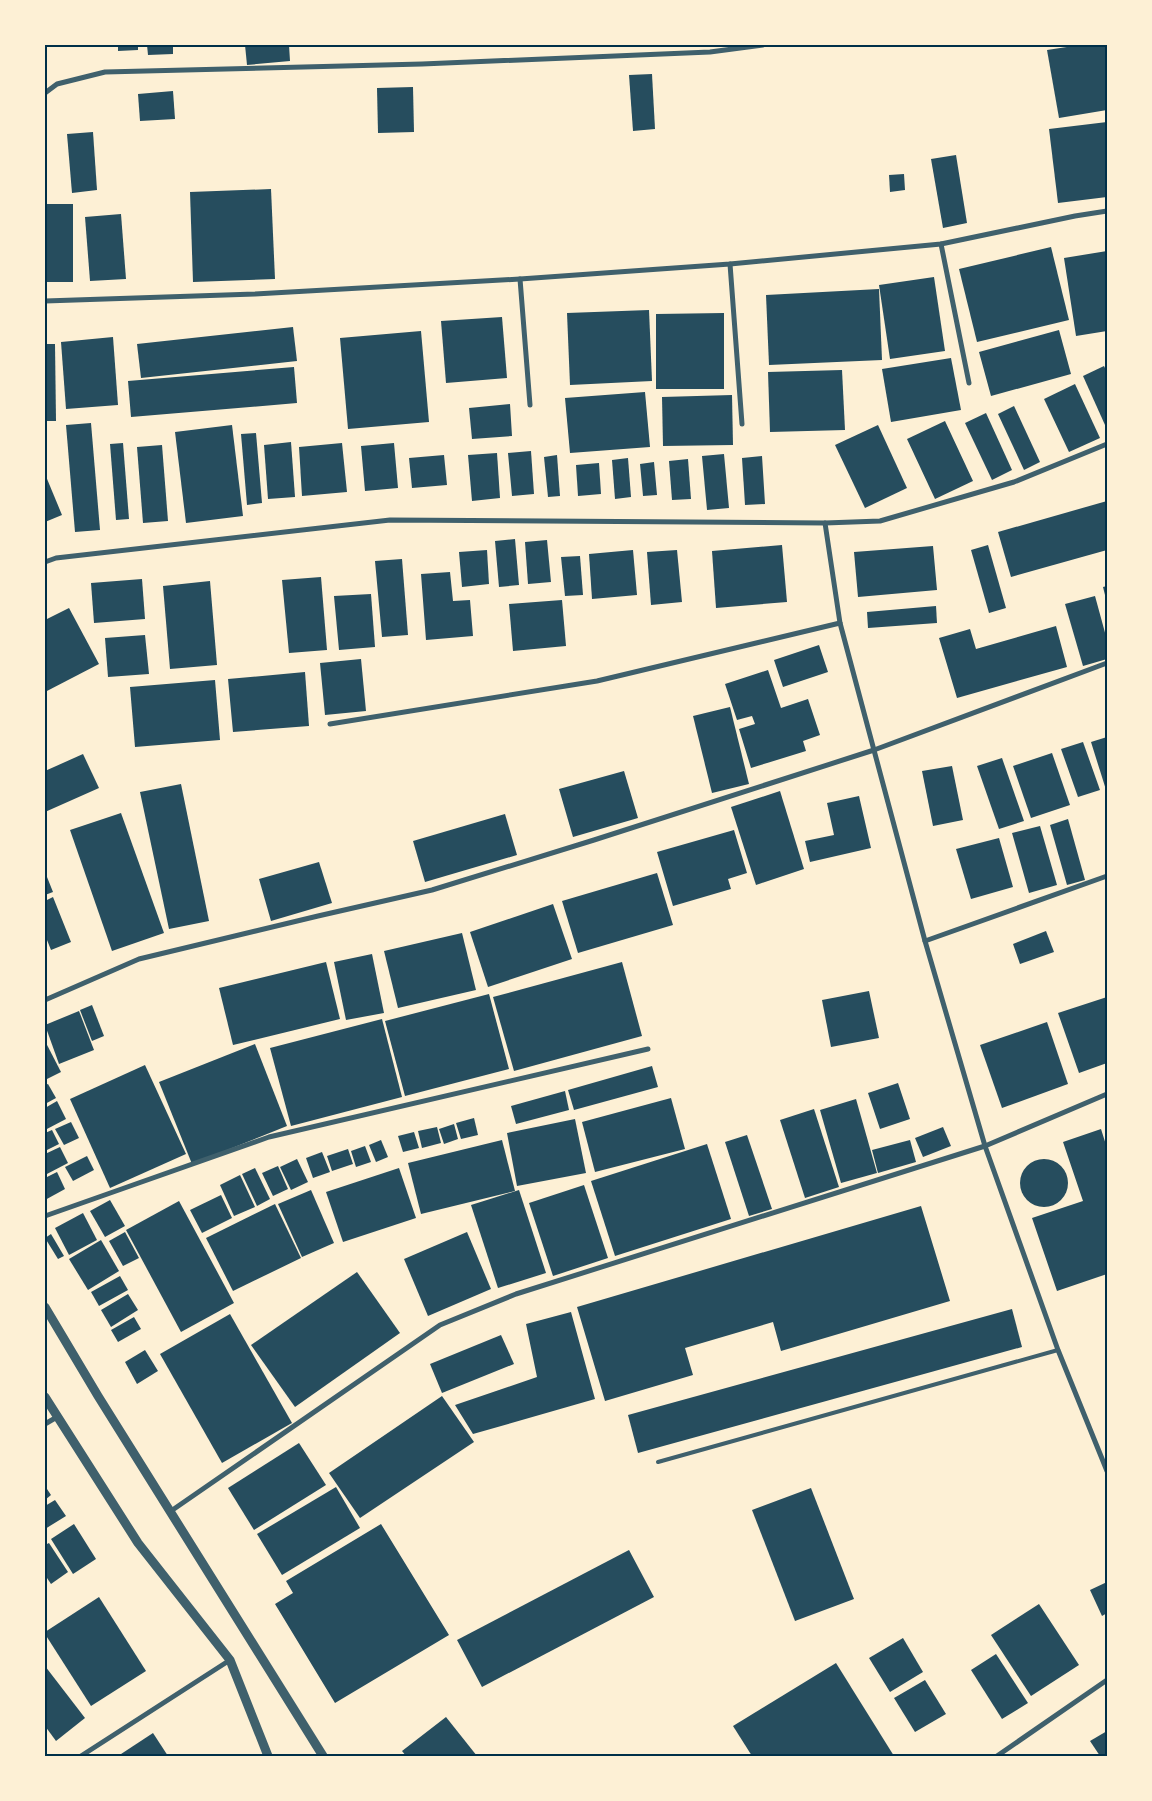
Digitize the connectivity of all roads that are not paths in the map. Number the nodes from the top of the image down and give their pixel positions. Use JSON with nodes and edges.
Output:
{"nodes":[{"id":1,"x":763,"y":45,"type":"edge"},
{"id":2,"x":45,"y":93,"type":"edge"},
{"id":3,"x":1107,"y":211,"type":"edge"},
{"id":4,"x":941,"y":244,"type":"junction"},
{"id":5,"x":730,"y":264,"type":"junction"},
{"id":6,"x":520,"y":278,"type":"junction"},
{"id":7,"x":45,"y":301,"type":"edge"},
{"id":8,"x":969,"y":383,"type":"dead end"},
{"id":9,"x":530,"y":405,"type":"dead end"},
{"id":10,"x":742,"y":424,"type":"dead end"},
{"id":11,"x":1107,"y":444,"type":"edge"},
{"id":12,"x":825,"y":522,"type":"junction"},
{"id":13,"x":45,"y":562,"type":"edge"},
{"id":14,"x":840,"y":623,"type":"junction"},
{"id":15,"x":1107,"y":663,"type":"edge"},
{"id":16,"x":330,"y":724,"type":"dead end"},
{"id":17,"x":874,"y":750,"type":"junction"},
{"id":18,"x":1107,"y":876,"type":"edge"},
{"id":19,"x":925,"y":941,"type":"junction"},
{"id":20,"x":45,"y":1000,"type":"edge"},
{"id":21,"x":648,"y":1048,"type":"dead end"},
{"id":22,"x":1107,"y":1094,"type":"edge"},
{"id":23,"x":985,"y":1146,"type":"junction"},
{"id":24,"x":45,"y":1216,"type":"edge"},
{"id":25,"x":45,"y":1307,"type":"edge"},
{"id":26,"x":1058,"y":1350,"type":"junction"},
{"id":27,"x":45,"y":1397,"type":"edge"},
{"id":28,"x":58,"y":1417,"type":"junction"},
{"id":29,"x":45,"y":1424,"type":"edge"},
{"id":30,"x":658,"y":1462,"type":"dead end"},
{"id":31,"x":1107,"y":1471,"type":"edge"},
{"id":32,"x":171,"y":1511,"type":"junction"},
{"id":33,"x":230,"y":1660,"type":"junction"},
{"id":34,"x":1107,"y":1680,"type":"edge"},
{"id":35,"x":82,"y":1756,"type":"edge"},
{"id":36,"x":268,"y":1756,"type":"edge"},
{"id":37,"x":323,"y":1756,"type":"edge"},
{"id":38,"x":997,"y":1756,"type":"edge"}],
"edges":[{"from":1,"to":2,"type":"street"},
{"from":3,"to":4,"type":"street"},
{"from":4,"to":5,"type":"street"},
{"from":4,"to":8,"type":"street"},
{"from":5,"to":6,"type":"street"},
{"from":5,"to":10,"type":"street"},
{"from":6,"to":7,"type":"street"},
{"from":6,"to":9,"type":"street"},
{"from":11,"to":12,"type":"street"},
{"from":12,"to":13,"type":"street"},
{"from":12,"to":14,"type":"street"},
{"from":14,"to":16,"type":"street"},
{"from":14,"to":17,"type":"street"},
{"from":15,"to":17,"type":"street"},
{"from":17,"to":19,"type":"street"},
{"from":17,"to":20,"type":"street"},
{"from":18,"to":19,"type":"street"},
{"from":19,"to":23,"type":"street"},
{"from":21,"to":24,"type":"street"},
{"from":22,"to":23,"type":"street"},
{"from":23,"to":26,"type":"street"},
{"from":23,"to":32,"type":"street"},
{"from":25,"to":32,"type":"street"},
{"from":26,"to":30,"type":"lane"},
{"from":26,"to":31,"type":"street"},
{"from":27,"to":28,"type":"street"},
{"from":28,"to":29,"type":"street"},
{"from":28,"to":33,"type":"street"},
{"from":32,"to":37,"type":"street"},
{"from":33,"to":35,"type":"street"},
{"from":33,"to":36,"type":"street"},
{"from":34,"to":38,"type":"street"}]}
